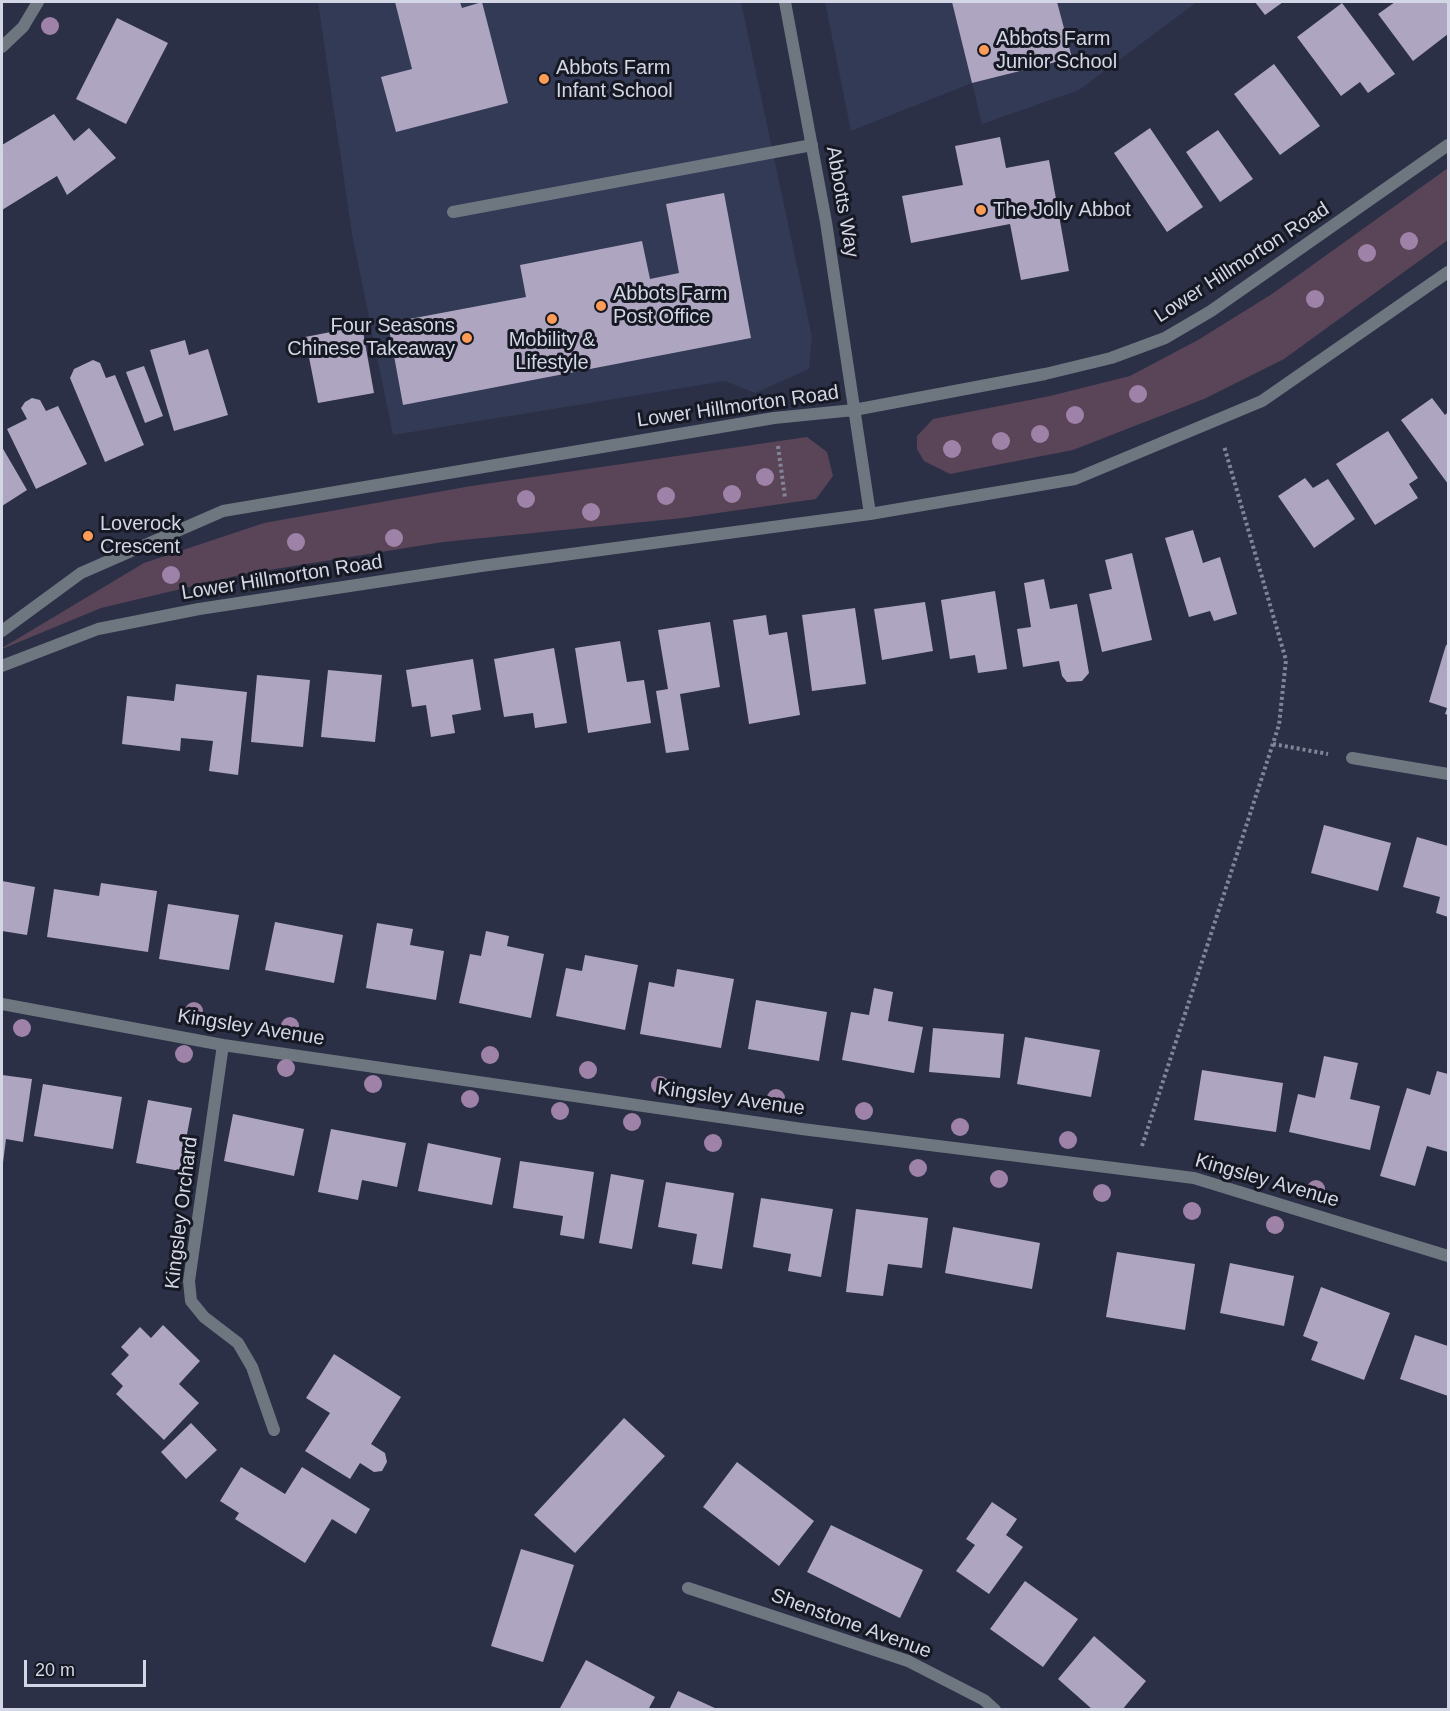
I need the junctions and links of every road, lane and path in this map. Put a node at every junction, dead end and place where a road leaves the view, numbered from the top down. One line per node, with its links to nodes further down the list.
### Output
1 (38, 2): 3 (street)
2 (785, 2): 4 (street, Abbotts Way)
3 (2, 47)
4 (812, 145): 6 (street); 8 (street, Abbotts Way)
5 (1449, 145): 8 (street, Lower Hillmorton Road)
6 (453, 212)
7 (1449, 272): 10 (street, Lower Hillmorton Road)
8 (854, 410): 9 (street, Lower Hillmorton Road); 11 (street, Abbotts Way)
9 (774, 418): 12 (path); 13 (street, Lower Hillmorton Road)
10 (1216, 420): 11 (street, Lower Hillmorton Road); 15 (path)
11 (870, 514): 12 (street, Lower Hillmorton Road)
12 (788, 524): 14 (street, Lower Hillmorton Road)
13 (2, 631)
14 (2, 666)
15 (1273, 744): 16 (path); 20 (path)
16 (1352, 759): 17 (street)
17 (1449, 774)
18 (2, 1005): 19 (street, Kingsley Avenue)
19 (223, 1045): 20 (street, Kingsley Avenue); 22 (street, Kingsley Orchard)
20 (1134, 1171): 21 (street, Kingsley Avenue)
21 (1449, 1256)
22 (274, 1430)
23 (688, 1588): 24 (street, Shenstone Avenue)
24 (995, 1710)

